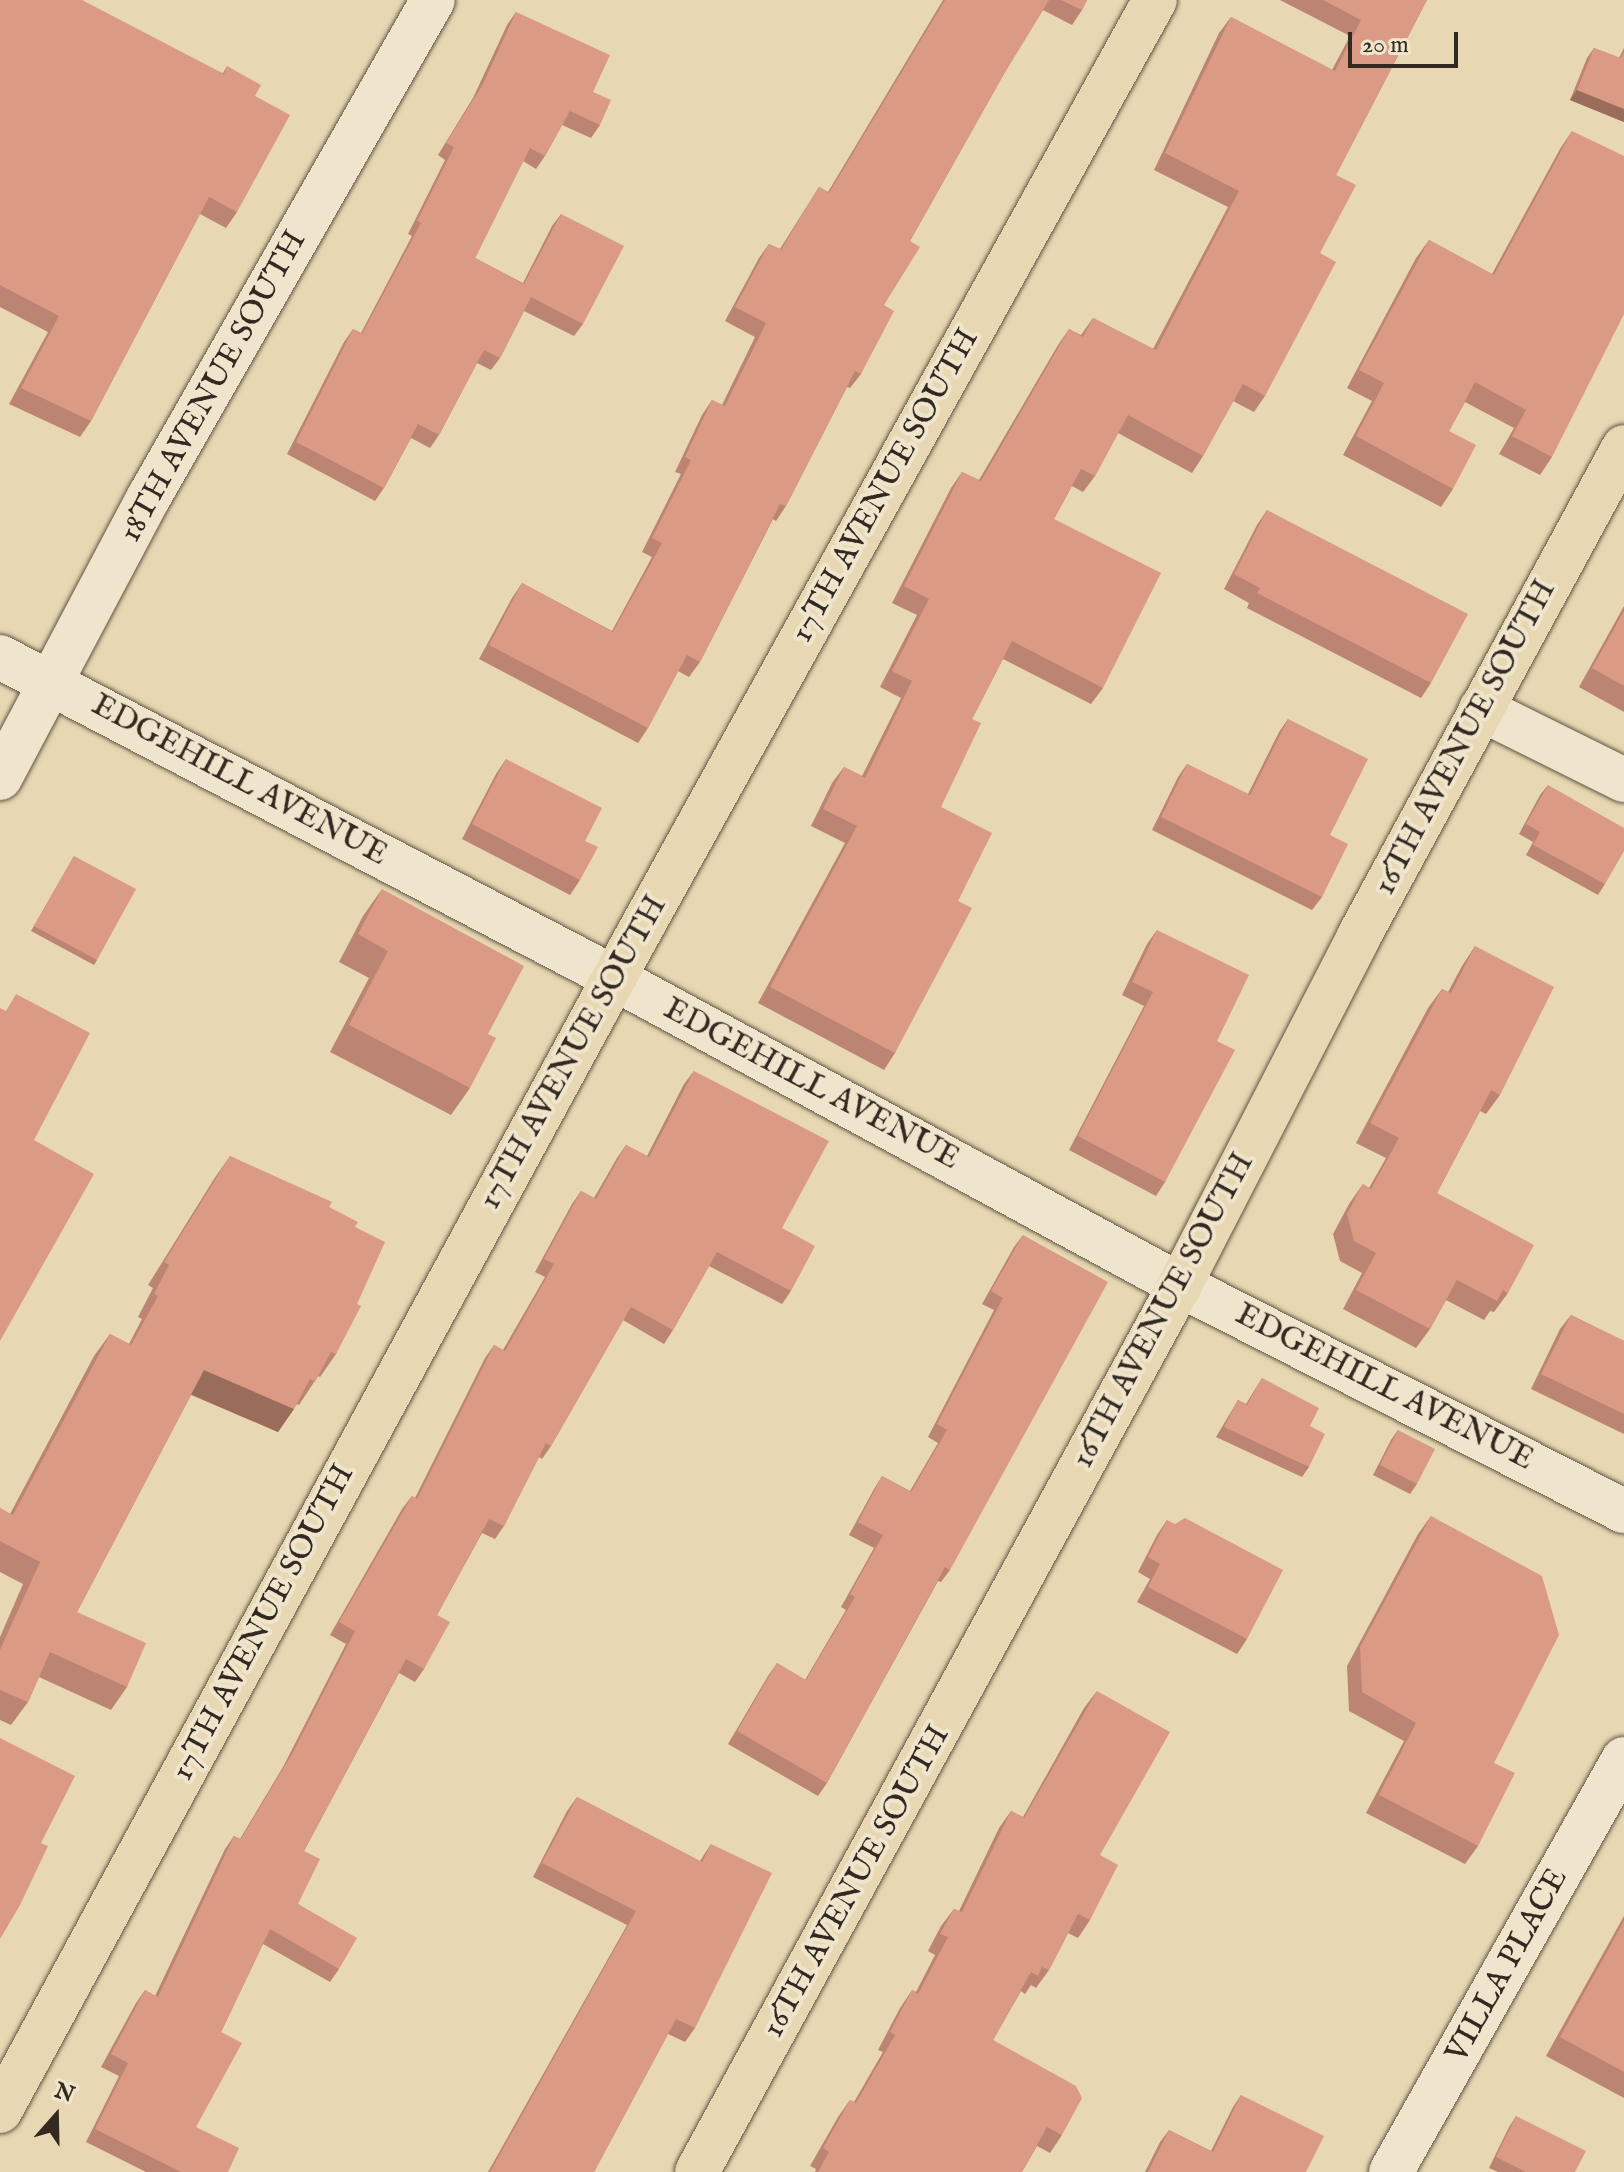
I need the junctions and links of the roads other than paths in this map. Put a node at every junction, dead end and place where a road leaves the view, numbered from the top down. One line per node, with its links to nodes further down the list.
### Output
1 (433, 0): 5 (street, 18TH AVENUE SOUTH)
2 (1155, 0): 9 (main road, 17TH AVENUE SOUTH)
3 (1624, 447): 6 (main road, 16TH AVENUE SOUTH)
4 (0, 657): 5 (street, EDGEHILL AVENUE)
5 (52, 684): 7 (street, 18TH AVENUE SOUTH); 9 (street, EDGEHILL AVENUE)
6 (1481, 709): 8 (street); 10 (main road, 16TH AVENUE SOUTH)
7 (0, 778)
8 (1624, 780)
9 (614, 978): 10 (street, EDGEHILL AVENUE); 13 (main road, 17TH AVENUE SOUTH)
10 (1180, 1285): 11 (street, EDGEHILL AVENUE); 14 (main road, 16TH AVENUE SOUTH)
11 (1624, 1511)
12 (1624, 1759): 15 (street, VILLA PLACE)
13 (0, 2111)
14 (697, 2172)
15 (1391, 2172)

